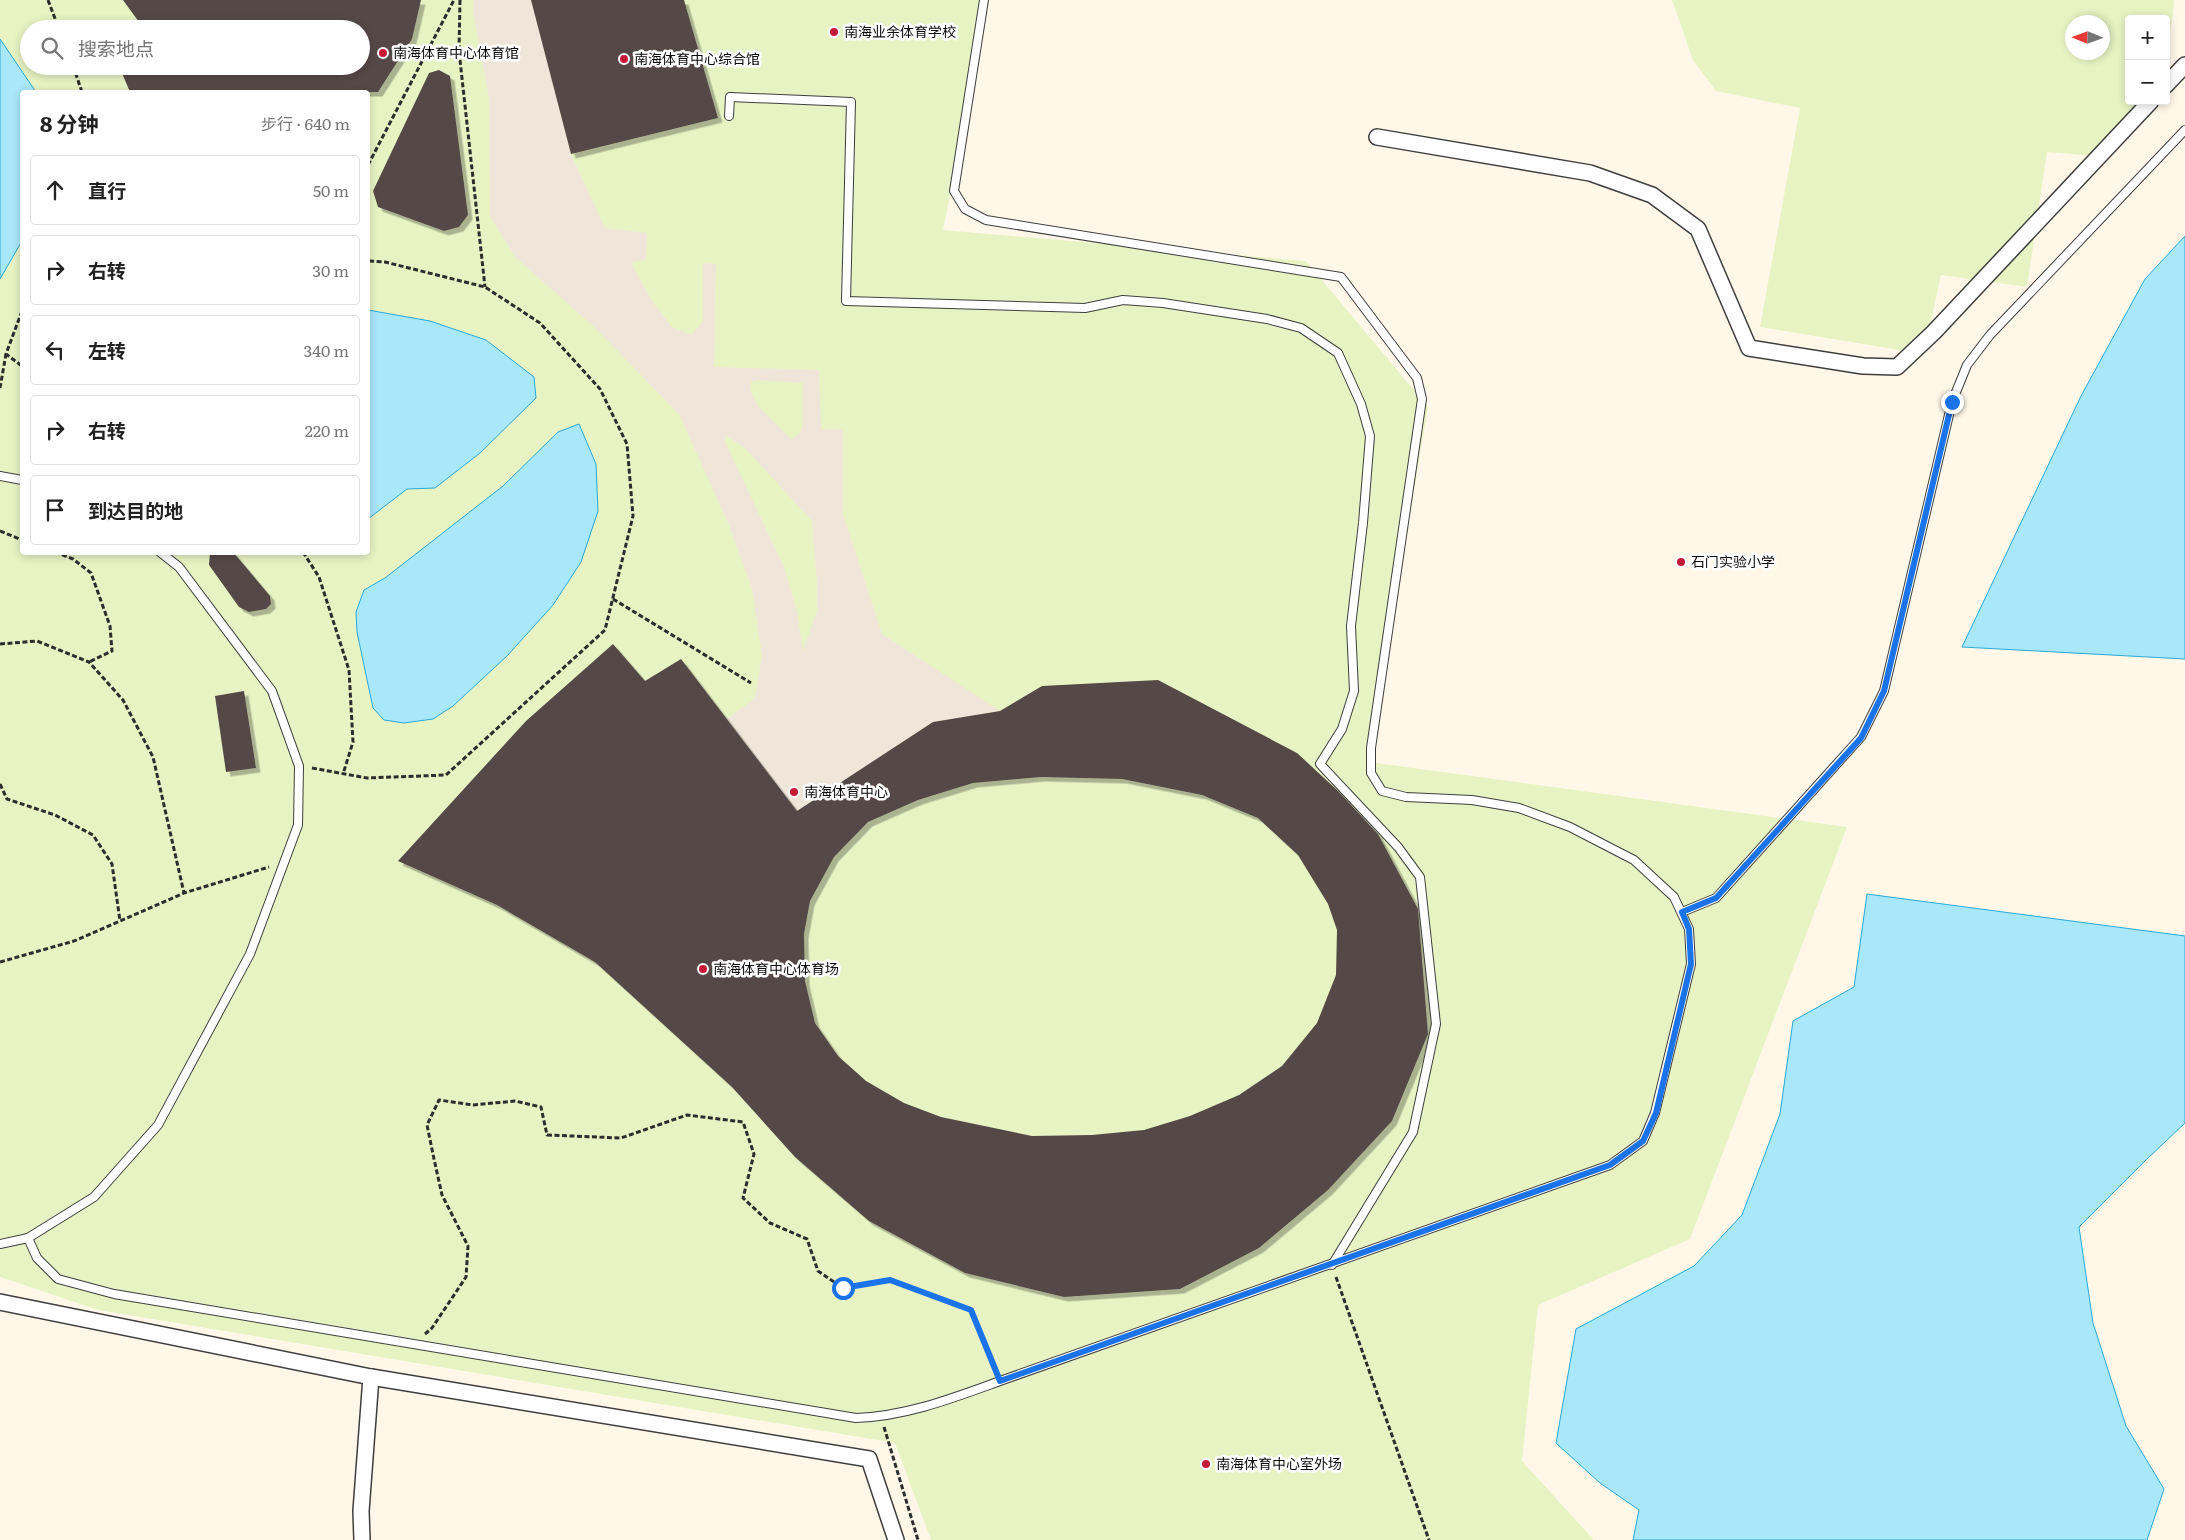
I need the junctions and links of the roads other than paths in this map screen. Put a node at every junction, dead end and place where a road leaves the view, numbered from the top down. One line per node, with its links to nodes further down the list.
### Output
1 (984, 0): 11 (lane)
2 (2185, 65): 3 (street)
3 (2170, 81)
4 (2147, 105): 7 (street)
5 (729, 116): 14 (lane)
6 (2185, 130): 11 (lane)
7 (1377, 137)
8 (0, 476): 9 (lane)
9 (20, 480)
10 (164, 555): 12 (lane)
11 (1682, 912): 14 (lane)
12 (28, 1238): 13 (lane); 14 (lane)
13 (0, 1244)
14 (1332, 1265)
15 (0, 1302): 16 (street)
16 (371, 1377): 17 (street); 18 (street)
17 (362, 1540)
18 (896, 1540)

